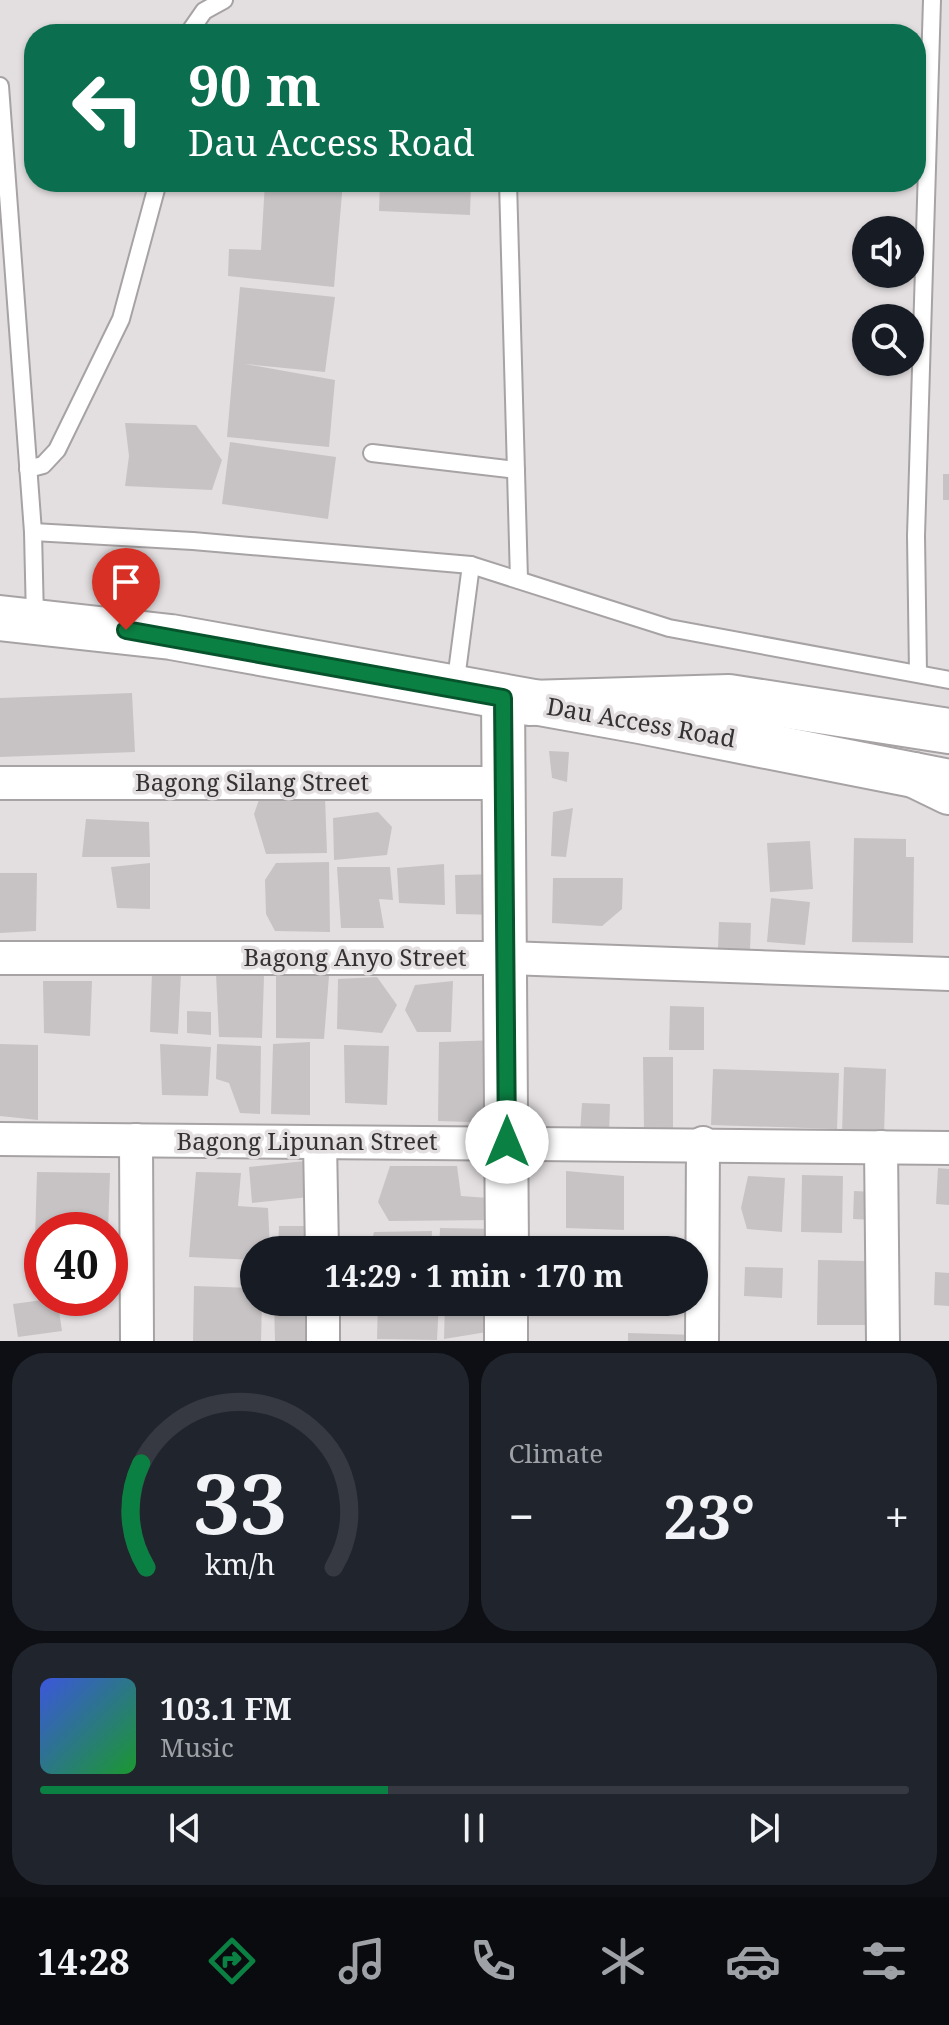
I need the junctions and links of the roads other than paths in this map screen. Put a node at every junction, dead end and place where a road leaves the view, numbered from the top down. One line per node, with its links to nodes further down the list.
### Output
1 (224, 0): 3 (lane)
2 (932, 0): 14 (lane)
3 (195, 24)
4 (0, 86): 8 (lane)
5 (155, 192): 8 (lane)
6 (508, 192): 9 (lane)
7 (372, 453): 9 (lane)
8 (28, 469): 10 (lane)
9 (516, 470): 12 (lane)
10 (33, 532): 11 (lane); 13 (lane)
11 (471, 565): 12 (lane); 16 (lane)
12 (519, 580): 14 (lane)
13 (17, 619): 16 (main road, Dau Access Road)
14 (918, 673): 15 (lane)
15 (949, 680)
16 (454, 689): 17 (main road, Dau Access Road)
17 (516, 700): 18 (main road); 20 (street); 21 (main road, Dau Access Road)
18 (949, 731)
19 (0, 783): 20 (street, Bagong Silang Street)
20 (504, 783): 23 (street)
21 (937, 783)
22 (0, 958): 23 (street, Bagong Anyo Street)
23 (506, 958): 24 (street, Bagong Anyo Street); 27 (street)
24 (949, 974)
25 (0, 1139): 26 (street, Bagong Lipunan Street)
26 (136, 1140): 28 (street, Bagong Lipunan Street); 36 (street)
27 (507, 1142): 28 (street, Bagong Lipunan Street); 29 (street, Bagong Lipunan Street); 33 (street)
28 (320, 1143): 32 (street)
29 (703, 1143): 30 (street, Bagong Lipunan Street); 39 (street)
30 (881, 1147): 31 (street, Bagong Lipunan Street); 40 (street)
31 (949, 1148)
32 (322, 1236)
33 (507, 1236)
34 (323, 1316): 37 (street)
35 (506, 1316): 38 (street)
36 (137, 1341)
37 (323, 1341)
38 (506, 1341)
39 (702, 1341)
40 (883, 1341)

